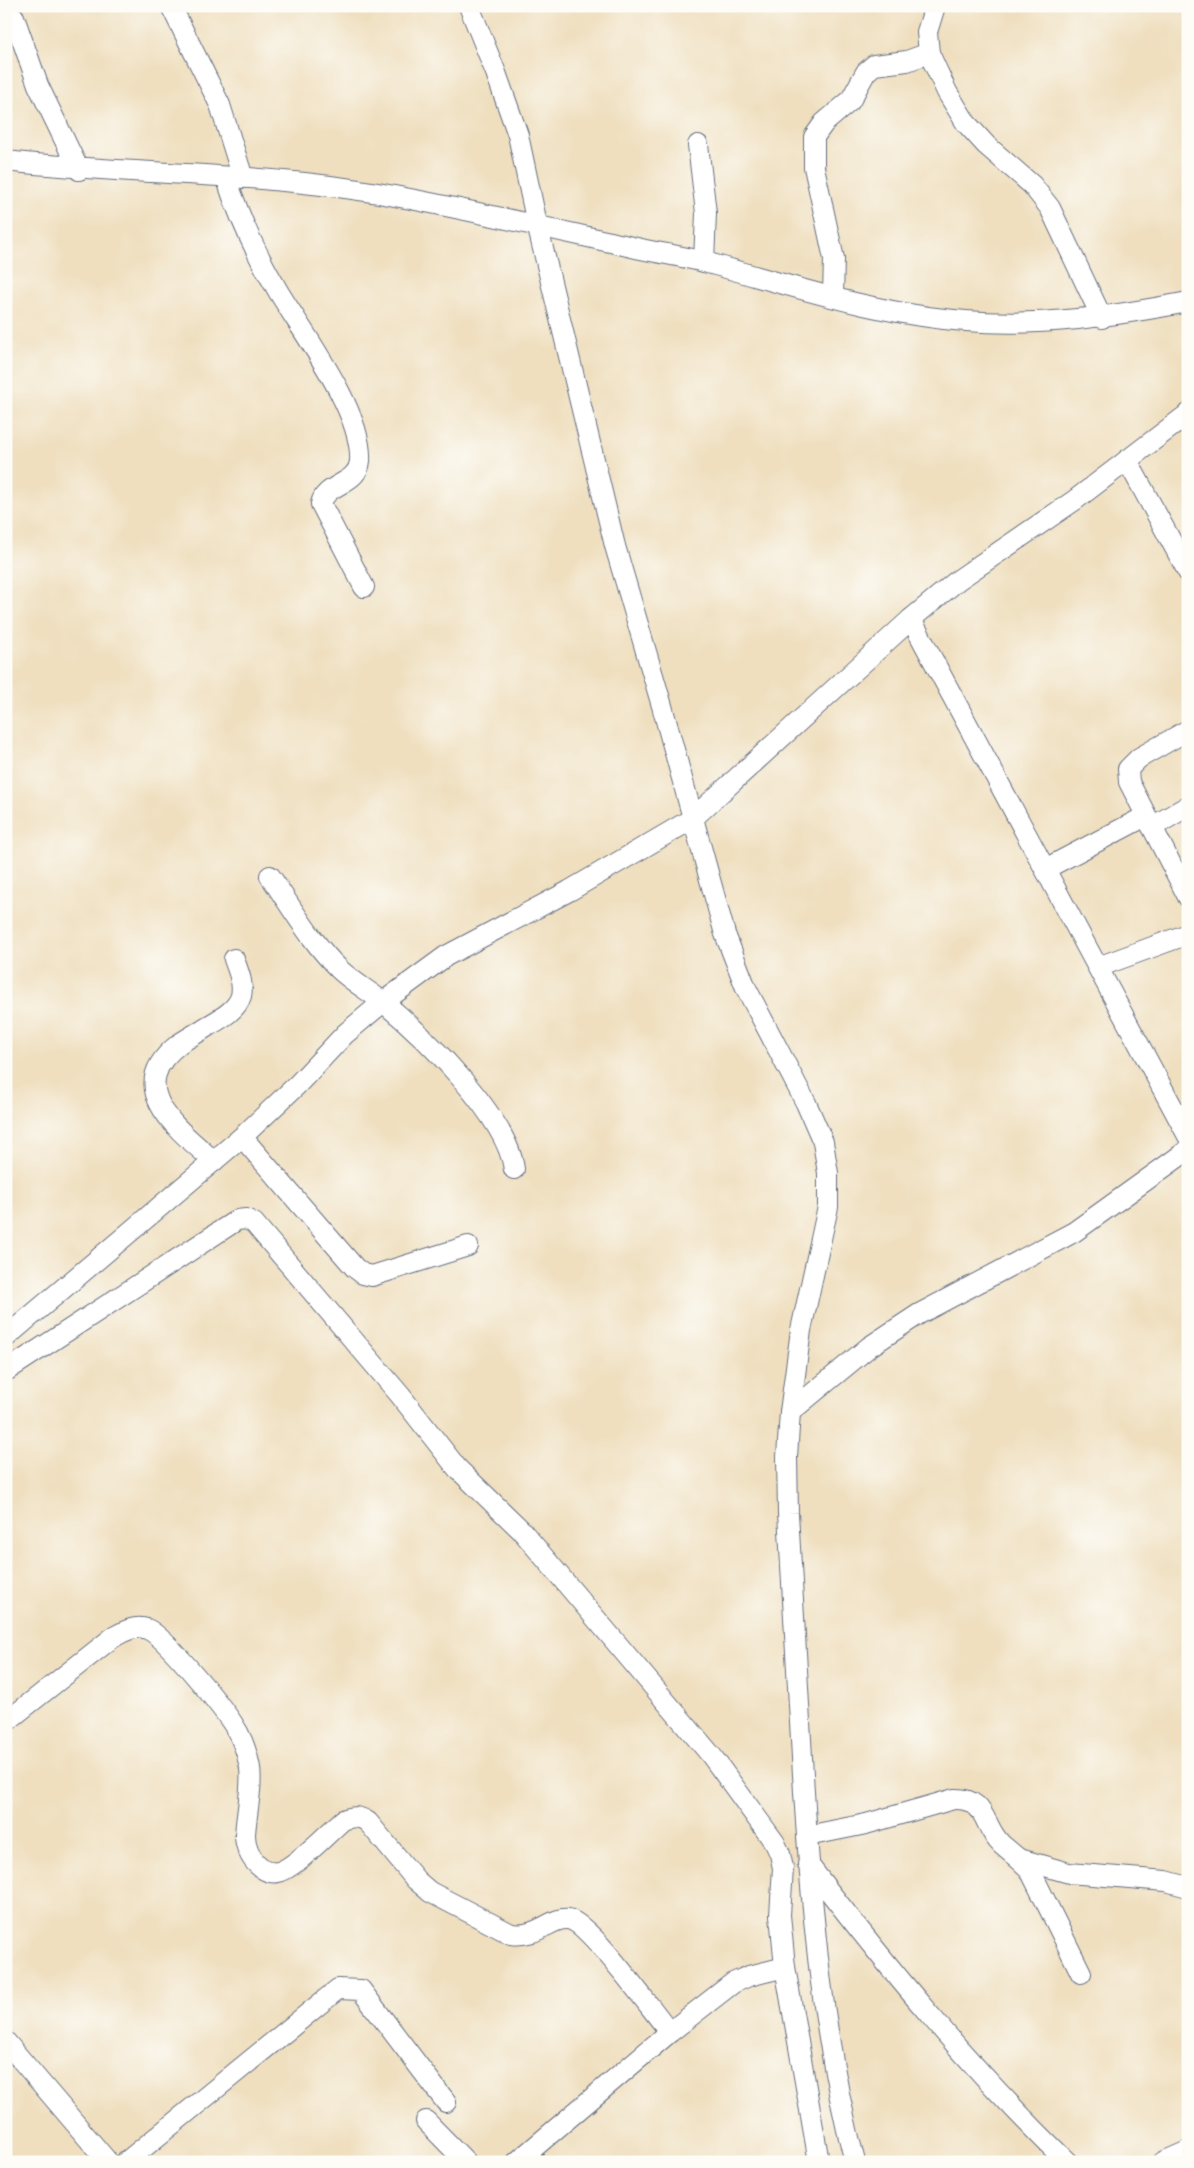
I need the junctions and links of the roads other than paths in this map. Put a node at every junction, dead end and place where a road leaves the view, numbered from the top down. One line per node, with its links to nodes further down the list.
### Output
1 (171, 6): 9 (street)
2 (469, 6): 10 (street)
3 (935, 6): 5 (street)
4 (14, 17): 8 (street)
5 (929, 53): 12 (street); 14 (street)
6 (698, 146): 11 (street)
7 (6, 162): 8 (street)
8 (79, 170): 9 (street)
9 (234, 178): 10 (street); 18 (street)
10 (537, 224): 11 (street); 22 (street)
11 (704, 262): 12 (street)
12 (833, 296): 14 (street)
13 (1188, 302): 14 (street)
14 (1102, 318)
15 (1188, 414): 16 (street)
16 (1126, 460): 17 (street); 19 (street)
17 (1188, 572)
18 (364, 587)
19 (910, 619): 22 (street); 24 (street)
20 (1188, 730): 23 (street)
21 (1188, 806): 23 (street)
22 (692, 819): 30 (street); 39 (street)
23 (1149, 821): 24 (street); 26 (street)
24 (1045, 869): 29 (street)
25 (270, 876): 30 (street)
26 (1188, 897)
27 (1188, 934): 29 (street)
28 (234, 959): 34 (street)
29 (1098, 967): 31 (street)
30 (383, 1002): 32 (street); 35 (street)
31 (1188, 1136)
32 (242, 1137): 34 (street); 36 (street)
33 (1188, 1150): 39 (street)
34 (214, 1161): 37 (street)
35 (514, 1169)
36 (468, 1246)
37 (6, 1337)
38 (6, 1371): 45 (street)
39 (790, 1412): 41 (street)
40 (6, 1722): 47 (street)
41 (807, 1836): 42 (street); 43 (street)
42 (1020, 1859): 44 (street); 46 (street)
43 (808, 1864): 57 (street); 58 (street)
44 (1188, 1887)
45 (785, 1967): 47 (street); 56 (street)
46 (1081, 1973)
47 (670, 2032): 55 (street)
48 (6, 2042): 52 (street)
49 (446, 2102): 53 (street)
50 (426, 2121): 54 (street)
51 (1188, 2151): 59 (street)
52 (108, 2162)
53 (126, 2162)
54 (466, 2162)
55 (516, 2162)
56 (819, 2162)
57 (855, 2162)
58 (1067, 2162)
59 (1163, 2162)

